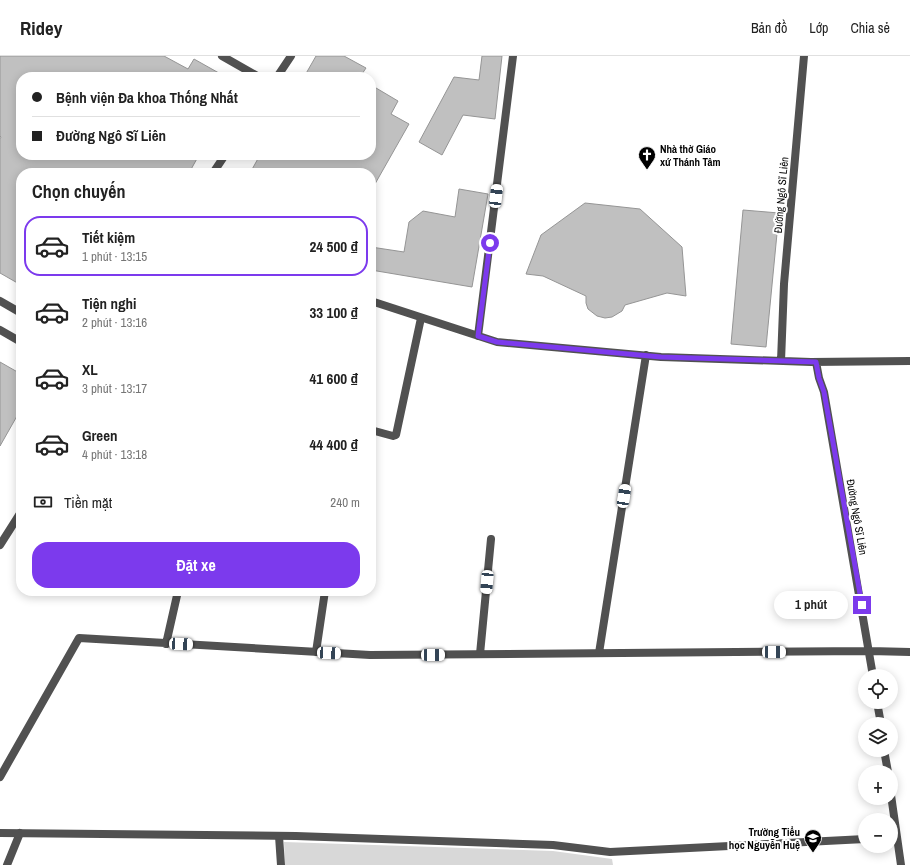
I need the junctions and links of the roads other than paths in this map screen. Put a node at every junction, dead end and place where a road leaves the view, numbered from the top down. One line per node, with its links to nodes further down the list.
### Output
1 (222, 56): 5 (street)
2 (291, 56): 6 (street)
3 (513, 56): 12 (street)
4 (804, 56): 15 (street, Đường Ngô Sĩ Liên)
5 (250, 72)
6 (280, 72)
7 (0, 301): 9 (street)
8 (376, 303): 10 (street)
9 (16, 310)
10 (421, 318): 12 (street); 18 (street)
11 (0, 330): 13 (street)
12 (478, 336): 14 (street)
13 (16, 339)
14 (646, 355): 15 (street); 28 (street)
15 (781, 361): 17 (street)
16 (910, 361): 17 (street)
17 (816, 362): 25 (street, Đường Ngô Sĩ Liên)
18 (376, 431)
19 (16, 520): 21 (street)
20 (491, 539): 29 (street)
21 (0, 545)
22 (177, 596): 24 (street)
23 (324, 596): 26 (street)
24 (166, 644): 26 (street); 31 (street)
25 (870, 650): 27 (street); 28 (street); 30 (street, Đường Ngô Sĩ Liên)
26 (316, 652): 29 (street)
27 (910, 652)
28 (599, 653): 29 (street)
29 (480, 654)
30 (872, 669)
31 (0, 777)
32 (0, 833): 33 (street)
33 (20, 834): 34 (street); 37 (street)
34 (279, 836): 35 (street); 38 (street)
35 (858, 839)
36 (898, 853): 39 (street)
37 (7, 865)
38 (280, 865)
39 (901, 865)

